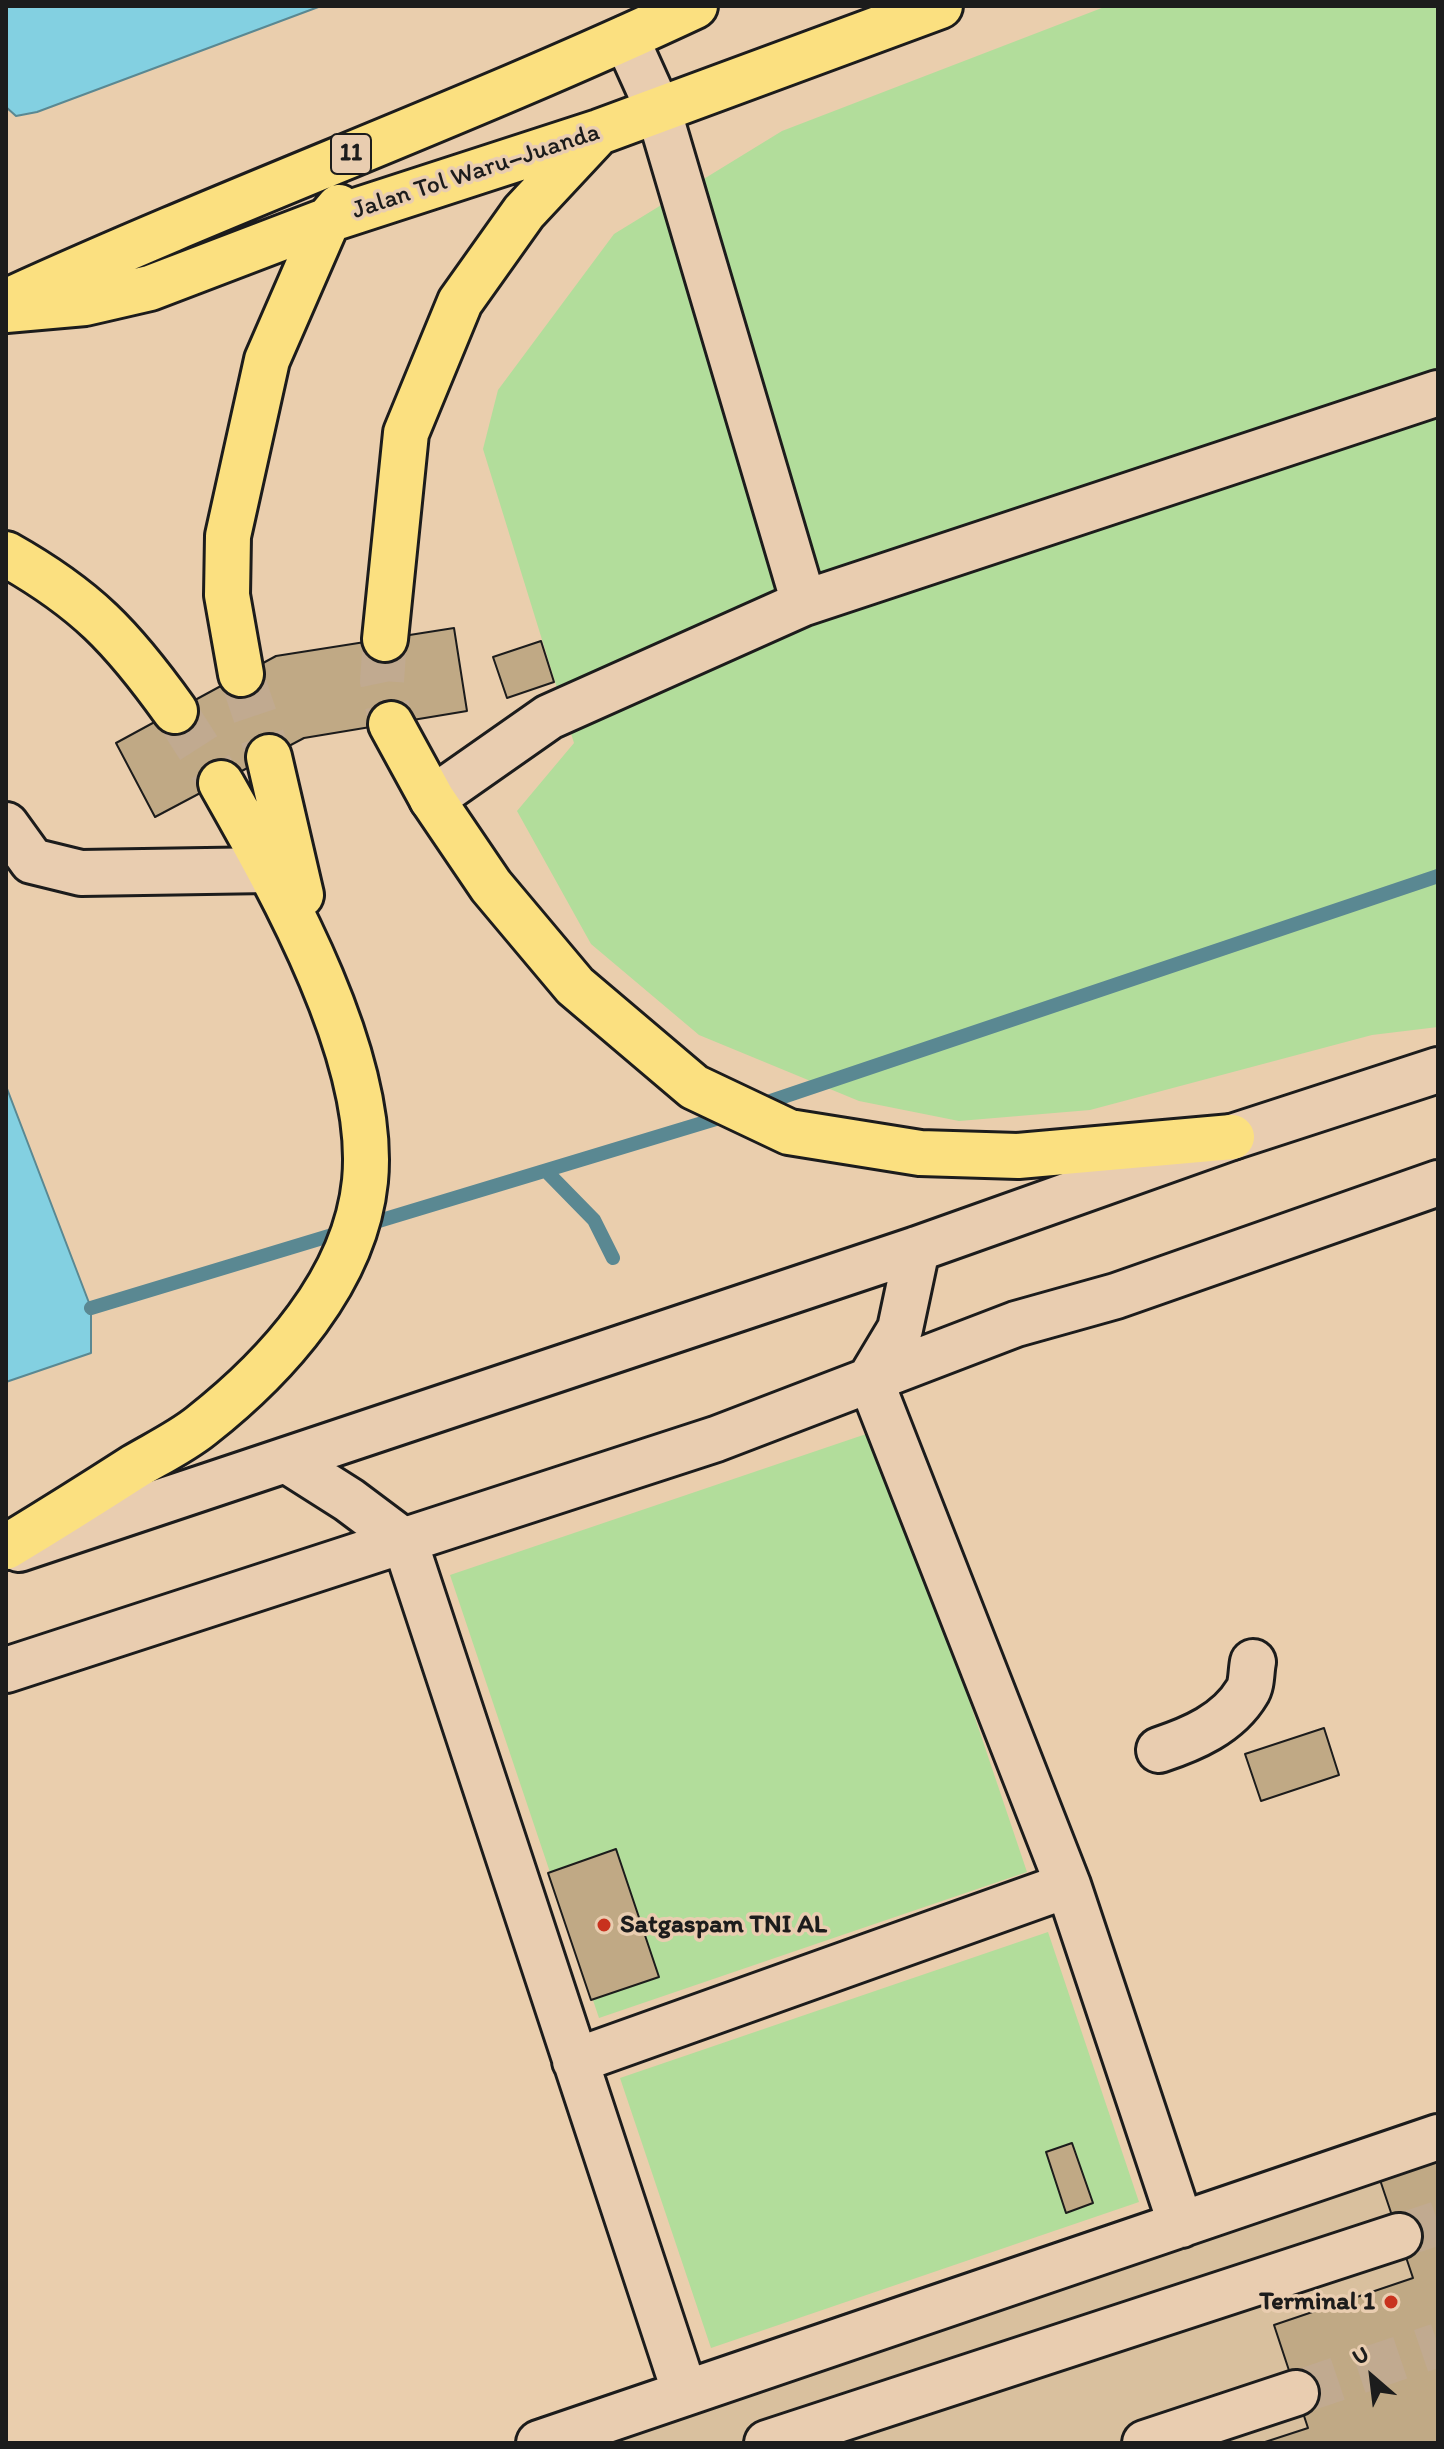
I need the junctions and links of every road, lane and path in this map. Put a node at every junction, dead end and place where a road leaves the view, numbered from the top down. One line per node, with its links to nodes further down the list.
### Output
1 (695, 6): 3 (highway, 11)
2 (940, 6): 4 (highway, Jalan Tol Waru–Juanda / 11)
3 (626, 38): 4 (street); 6 (highway, 11)
4 (658, 109): 5 (highway, Jalan Tol Waru–Juanda / 11); 12 (street)
5 (599, 132): 7 (highway, Jalan Tol Waru–Juanda / 11); 13 (highway)
6 (395, 136): 7 (highway); 8 (highway, 11)
7 (328, 220): 9 (highway, Jalan Tol Waru–Juanda / 11); 14 (highway)
8 (6, 301)
9 (6, 310)
10 (1438, 393): 12 (street)
11 (6, 554): 15 (highway)
12 (804, 603): 19 (street)
13 (385, 639)
14 (241, 674)
15 (175, 711)
16 (391, 724): 19 (highway)
17 (269, 757): 22 (highway)
18 (221, 783): 21 (highway)
19 (432, 799): 24 (highway)
20 (6, 825): 21 (street)
21 (269, 870): 22 (highway)
22 (320, 979): 30 (highway)
23 (1438, 1070): 24 (street)
24 (1232, 1137): 26 (street)
25 (1438, 1183): 27 (street)
26 (917, 1249): 27 (street); 28 (street)
27 (870, 1379): 29 (street); 35 (street)
28 (286, 1460): 29 (street); 31 (street)
29 (405, 1542): 33 (street); 36 (street)
30 (6, 1547)
31 (6, 1553)
32 (1253, 1662): 34 (street)
33 (6, 1670)
34 (1159, 1750)
35 (1068, 1885): 36 (street); 38 (street)
36 (575, 2061): 40 (street)
37 (1438, 2137): 38 (street)
38 (1181, 2225): 40 (street)
39 (1399, 2236): 43 (street)
40 (685, 2393): 42 (street)
41 (1296, 2393): 44 (street)
42 (539, 2443)
43 (767, 2443)
44 (1145, 2443)

